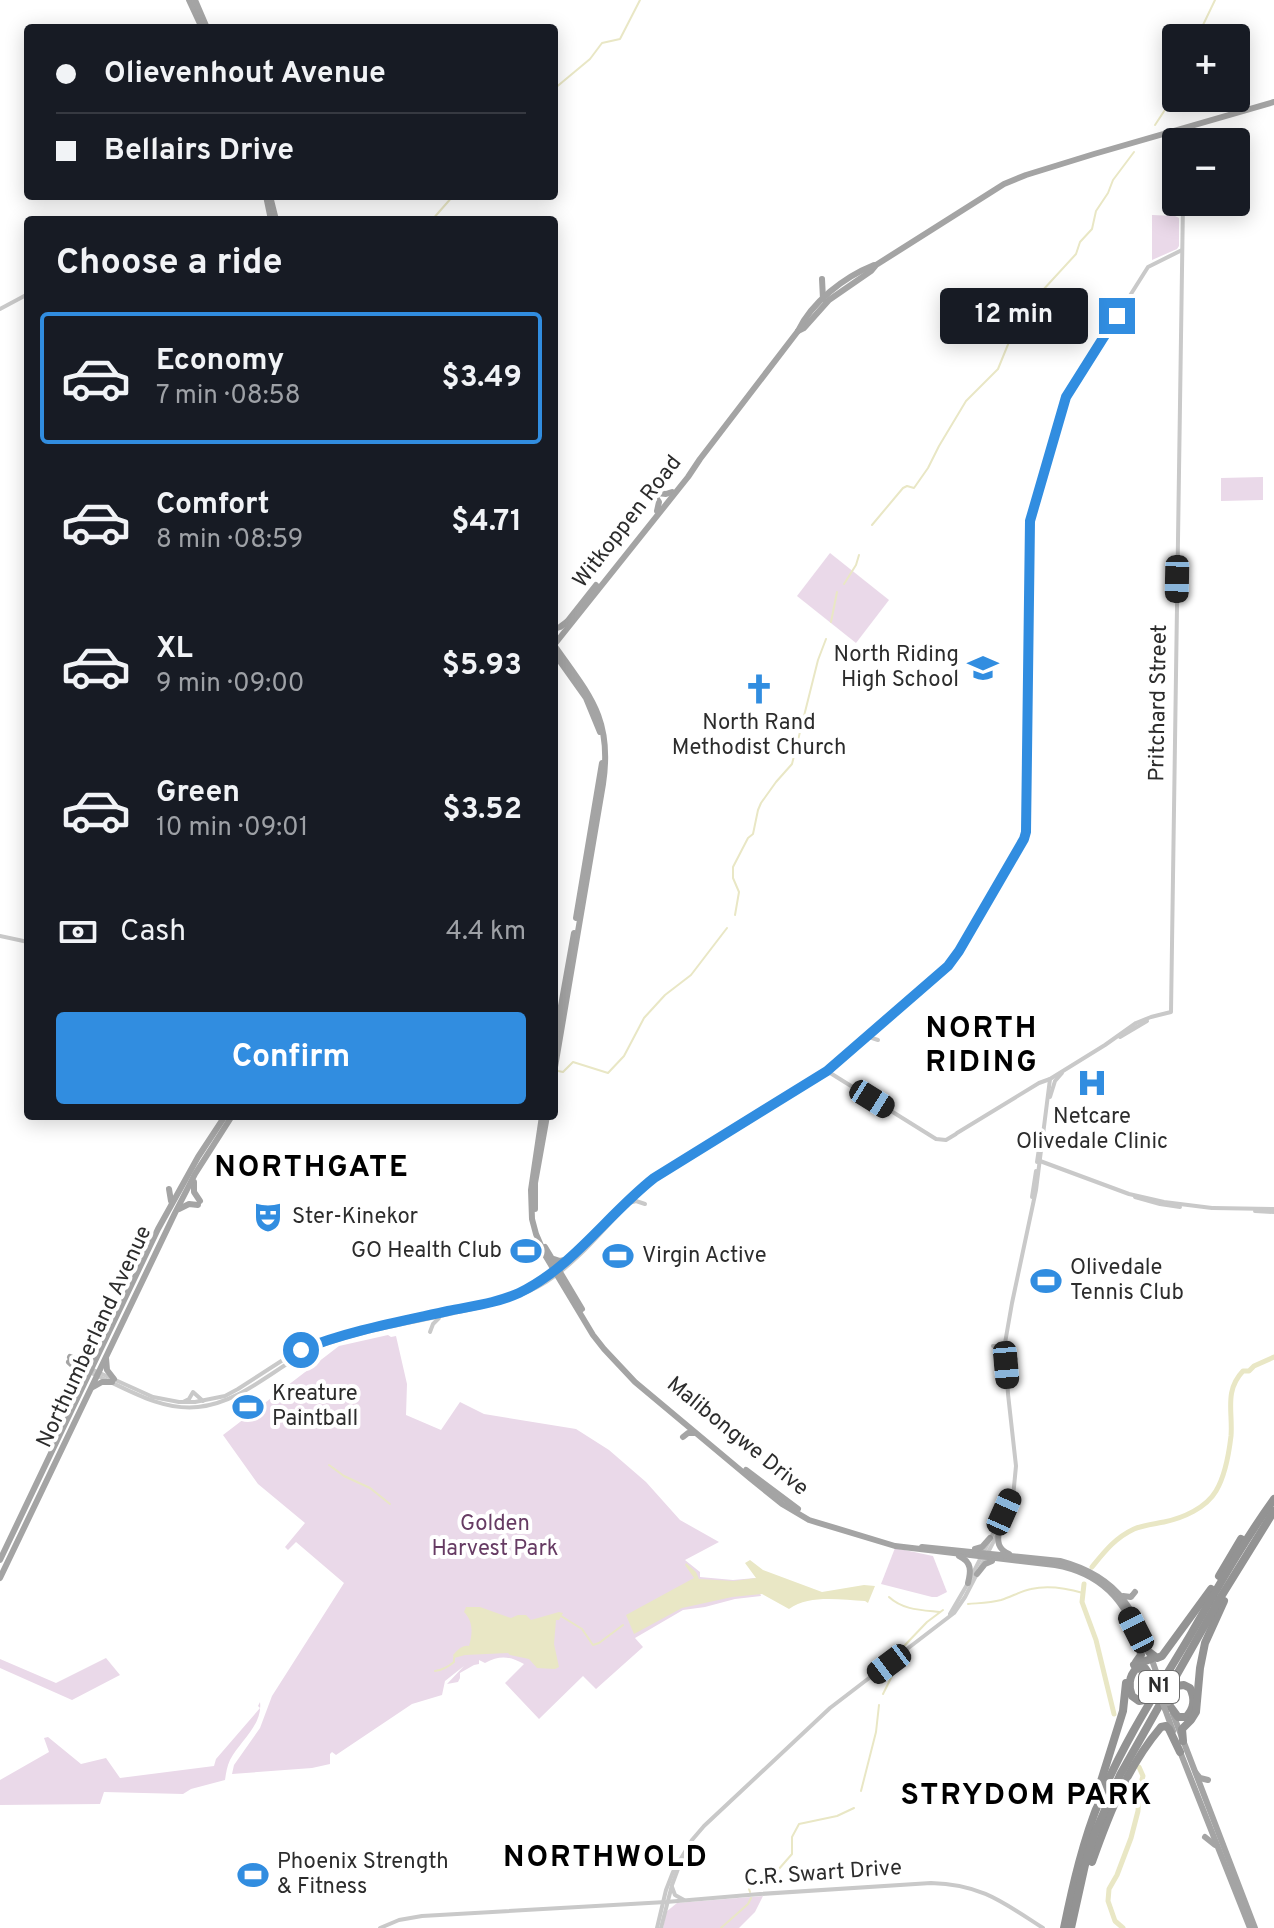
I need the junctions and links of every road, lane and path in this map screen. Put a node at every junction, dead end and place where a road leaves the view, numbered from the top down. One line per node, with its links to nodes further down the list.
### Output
1 (189, 0): 3 (main road)
2 (195, 0): 4 (main road)
3 (202, 24)
4 (203, 24)
5 (1274, 102): 6 (main road, Witkoppen Road)
6 (1252, 108): 7 (main road); 8 (main road, Witkoppen Road)
7 (1262, 114)
8 (1184, 128)
9 (1162, 135): 12 (main road, Witkoppen Road)
10 (1183, 216): 11 (street, Pritchard Street)
11 (1182, 250): 32 (street); 42 (street, Pritchard Street)
12 (876, 265): 13 (main road, Witkoppen Road); 17 (main road, Witkoppen Road)
13 (835, 289): 15 (main road, Witkoppen Road); 15 (main road)
14 (24, 296): 16 (street)
15 (823, 299): 17 (main road, Witkoppen Road)
16 (0, 309)
17 (798, 331): 18 (main road, Witkoppen Road)
18 (700, 459): 19 (main road, Witkoppen Road); 21 (main road, Witkoppen Road)
19 (672, 492): 20 (main road, Witkoppen Road); 20 (main road)
20 (657, 511): 21 (main road, Witkoppen Road)
21 (604, 579): 22 (main road, Witkoppen Road); 24 (main road, Witkoppen Road)
22 (569, 619): 23 (main road); 25 (main road, Witkoppen Road)
23 (558, 628)
24 (567, 628): 26 (main road, Witkoppen Road); 29 (main road)
25 (558, 637)
26 (558, 639)
27 (558, 650): 29 (main road)
28 (558, 658): 31 (main road)
29 (566, 661): 40 (main road)
30 (558, 665): 31 (main road)
31 (571, 676): 36 (main road)
32 (1027, 719): 33 (street); 37 (street)
33 (1021, 726)
34 (0, 936): 35 (street)
35 (24, 941)
36 (558, 1022)
37 (882, 1024): 38 (street); 41 (street)
38 (869, 1037): 39 (street); 41 (street)
39 (878, 1040)
40 (558, 1050)
41 (842, 1059): 43 (street); 44 (street)
42 (1066, 1069): 45 (street); 48 (street)
43 (827, 1071): 44 (street); 57 (street)
44 (838, 1078): 46 (street)
45 (1050, 1079): 46 (street); 47 (street)
46 (1042, 1082): 47 (street)
47 (1049, 1093): 48 (street)
48 (1047, 1103): 53 (street)
49 (222, 1120): 60 (main road, Northumberland Avenue)
50 (229, 1120): 58 (main road, Northumberland Avenue)
51 (543, 1120): 73 (main road, Malibongwe Drive)
52 (544, 1120): 71 (main road, Malibongwe Drive)
53 (1045, 1122): 54 (street); 55 (street)
54 (1042, 1146): 55 (street); 56 (street)
55 (1039, 1161): 56 (street); 59 (street); 67 (street)
56 (1051, 1165): 59 (street); 61 (street)
57 (663, 1173): 62 (street); 74 (street)
58 (195, 1174): 70 (main road, Northumberland Avenue); 70 (main road)
59 (1039, 1174): 67 (street)
60 (183, 1182): 64 (main road, Northumberland Avenue); 64 (main road)
61 (1129, 1194): 65 (street); 68 (street)
62 (628, 1204): 63 (street); 75 (street)
63 (645, 1204)
64 (171, 1205): 84 (main road, Northumberland Avenue)
65 (1164, 1205): 66 (street); 66 (street)
66 (1179, 1207): 68 (street)
67 (1032, 1208): 72 (street)
68 (1212, 1208): 69 (street)
69 (1274, 1211)
70 (175, 1213): 85 (main road, Northumberland Avenue)
71 (545, 1246): 74 (main road); 75 (main road, Malibongwe Drive)
72 (1024, 1247): 81 (street); 81 (street)
73 (545, 1255): 75 (main road, Malibongwe Drive); 76 (main road)
74 (569, 1259): 75 (street)
75 (560, 1274): 76 (street); 76 (main road); 93 (main road, Malibongwe Drive); 101 (main road, Malibongwe Drive)
76 (548, 1278): 77 (street); 78 (street)
77 (441, 1316): 79 (street); 88 (street)
78 (353, 1332): 80 (street); 80 (street)
79 (430, 1332)
80 (338, 1336): 91 (street)
81 (1005, 1343): 82 (street); 86 (street); 86 (street)
82 (993, 1346)
83 (998, 1351): 86 (street)
84 (99, 1352): 87 (main road, Northumberland Avenue); 89 (main road)
85 (107, 1354): 87 (main road, Northumberland Avenue); 88 (main road)
86 (1005, 1365): 95 (street)
87 (94, 1372): 88 (street); 89 (main road, Northumberland Avenue); 90 (main road, Northumberland Avenue)
88 (113, 1380): 90 (main road); 92 (street)
89 (82, 1387): 104 (main road, Northumberland Avenue)
90 (89, 1393): 108 (main road, Northumberland Avenue)
91 (205, 1401): 92 (street); 92 (street)
92 (182, 1402)
93 (684, 1423): 94 (main road, Malibongwe Drive); 94 (main road)
94 (697, 1434): 101 (main road, Malibongwe Drive)
95 (1014, 1490): 99 (street); 100 (street)
96 (1274, 1492): 110 (highway)
97 (1274, 1499): 132 (highway, N1)
98 (1274, 1511): 106 (highway, N1)
99 (999, 1531): 102 (main road); 103 (street)
100 (990, 1538): 101 (main road); 103 (street)
101 (958, 1552): 103 (main road, Malibongwe Drive); 109 (main road)
102 (1011, 1555): 103 (main road, Malibongwe Drive); 111 (main road, Malibongwe Drive)
103 (984, 1556): 105 (main road, Malibongwe Drive); 107 (street); 109 (street)
104 (0, 1560)
105 (1027, 1562): 107 (main road); 115 (main road, Malibongwe Drive)
106 (1239, 1568): 120 (highway); 141 (highway, N1)
107 (977, 1574): 114 (street)
108 (0, 1578)
109 (967, 1586): 113 (street); 113 (street)
110 (1213, 1587): 116 (highway); 118 (highway)
111 (1117, 1591): 112 (main road); 116 (main road, Malibongwe Drive)
112 (1135, 1592)
113 (957, 1605): 114 (street)
114 (941, 1624): 129 (street)
115 (1139, 1640): 116 (main road, Malibongwe Drive); 117 (highway)
116 (1149, 1657): 117 (highway); 118 (main road, Malibongwe Drive)
117 (1132, 1665): 132 (highway)
118 (1156, 1681): 119 (main road, Malibongwe Drive, bridge)
119 (1168, 1706): 121 (main road, Malibongwe Drive); 126 (highway)
120 (1193, 1717): 121 (highway); 122 (highway)
121 (1174, 1724): 122 (main road, Malibongwe Drive); 123 (main road, Malibongwe Drive)
122 (1183, 1741): 124 (main road, Malibongwe Drive)
123 (1180, 1752): 126 (highway); 127 (main road, Malibongwe Drive)
124 (1194, 1770): 125 (main road); 148 (main road, Malibongwe Drive)
125 (1208, 1780)
126 (1114, 1800): 141 (highway)
127 (1209, 1825): 128 (main road, Malibongwe Drive); 128 (main road)
128 (1218, 1847): 148 (main road, Malibongwe Drive)
129 (683, 1856): 130 (street); 133 (street)
130 (672, 1885): 137 (street); 139 (street)
131 (810, 1886): 134 (street)
132 (1072, 1887): 146 (highway, N1)
133 (666, 1890): 138 (street); 139 (street)
134 (803, 1891): 135 (street); 137 (street, C.R. Swart Drive); 145 (street, C.R. Swart Drive)
135 (810, 1896)
136 (678, 1901): 137 (street, C.R. Swart Drive); 139 (street, C.R. Swart Drive); 142 (street)
137 (686, 1901)
138 (652, 1902): 139 (street, C.R. Swart Drive); 140 (street, C.R. Swart Drive)
139 (664, 1902): 142 (street)
140 (638, 1903): 142 (street); 143 (street, C.R. Swart Drive)
141 (1076, 1907): 147 (highway, N1)
142 (661, 1917): 144 (street)
143 (380, 1928)
144 (659, 1928)
145 (1043, 1928)
146 (1064, 1928)
147 (1071, 1928)
148 (1252, 1928)

